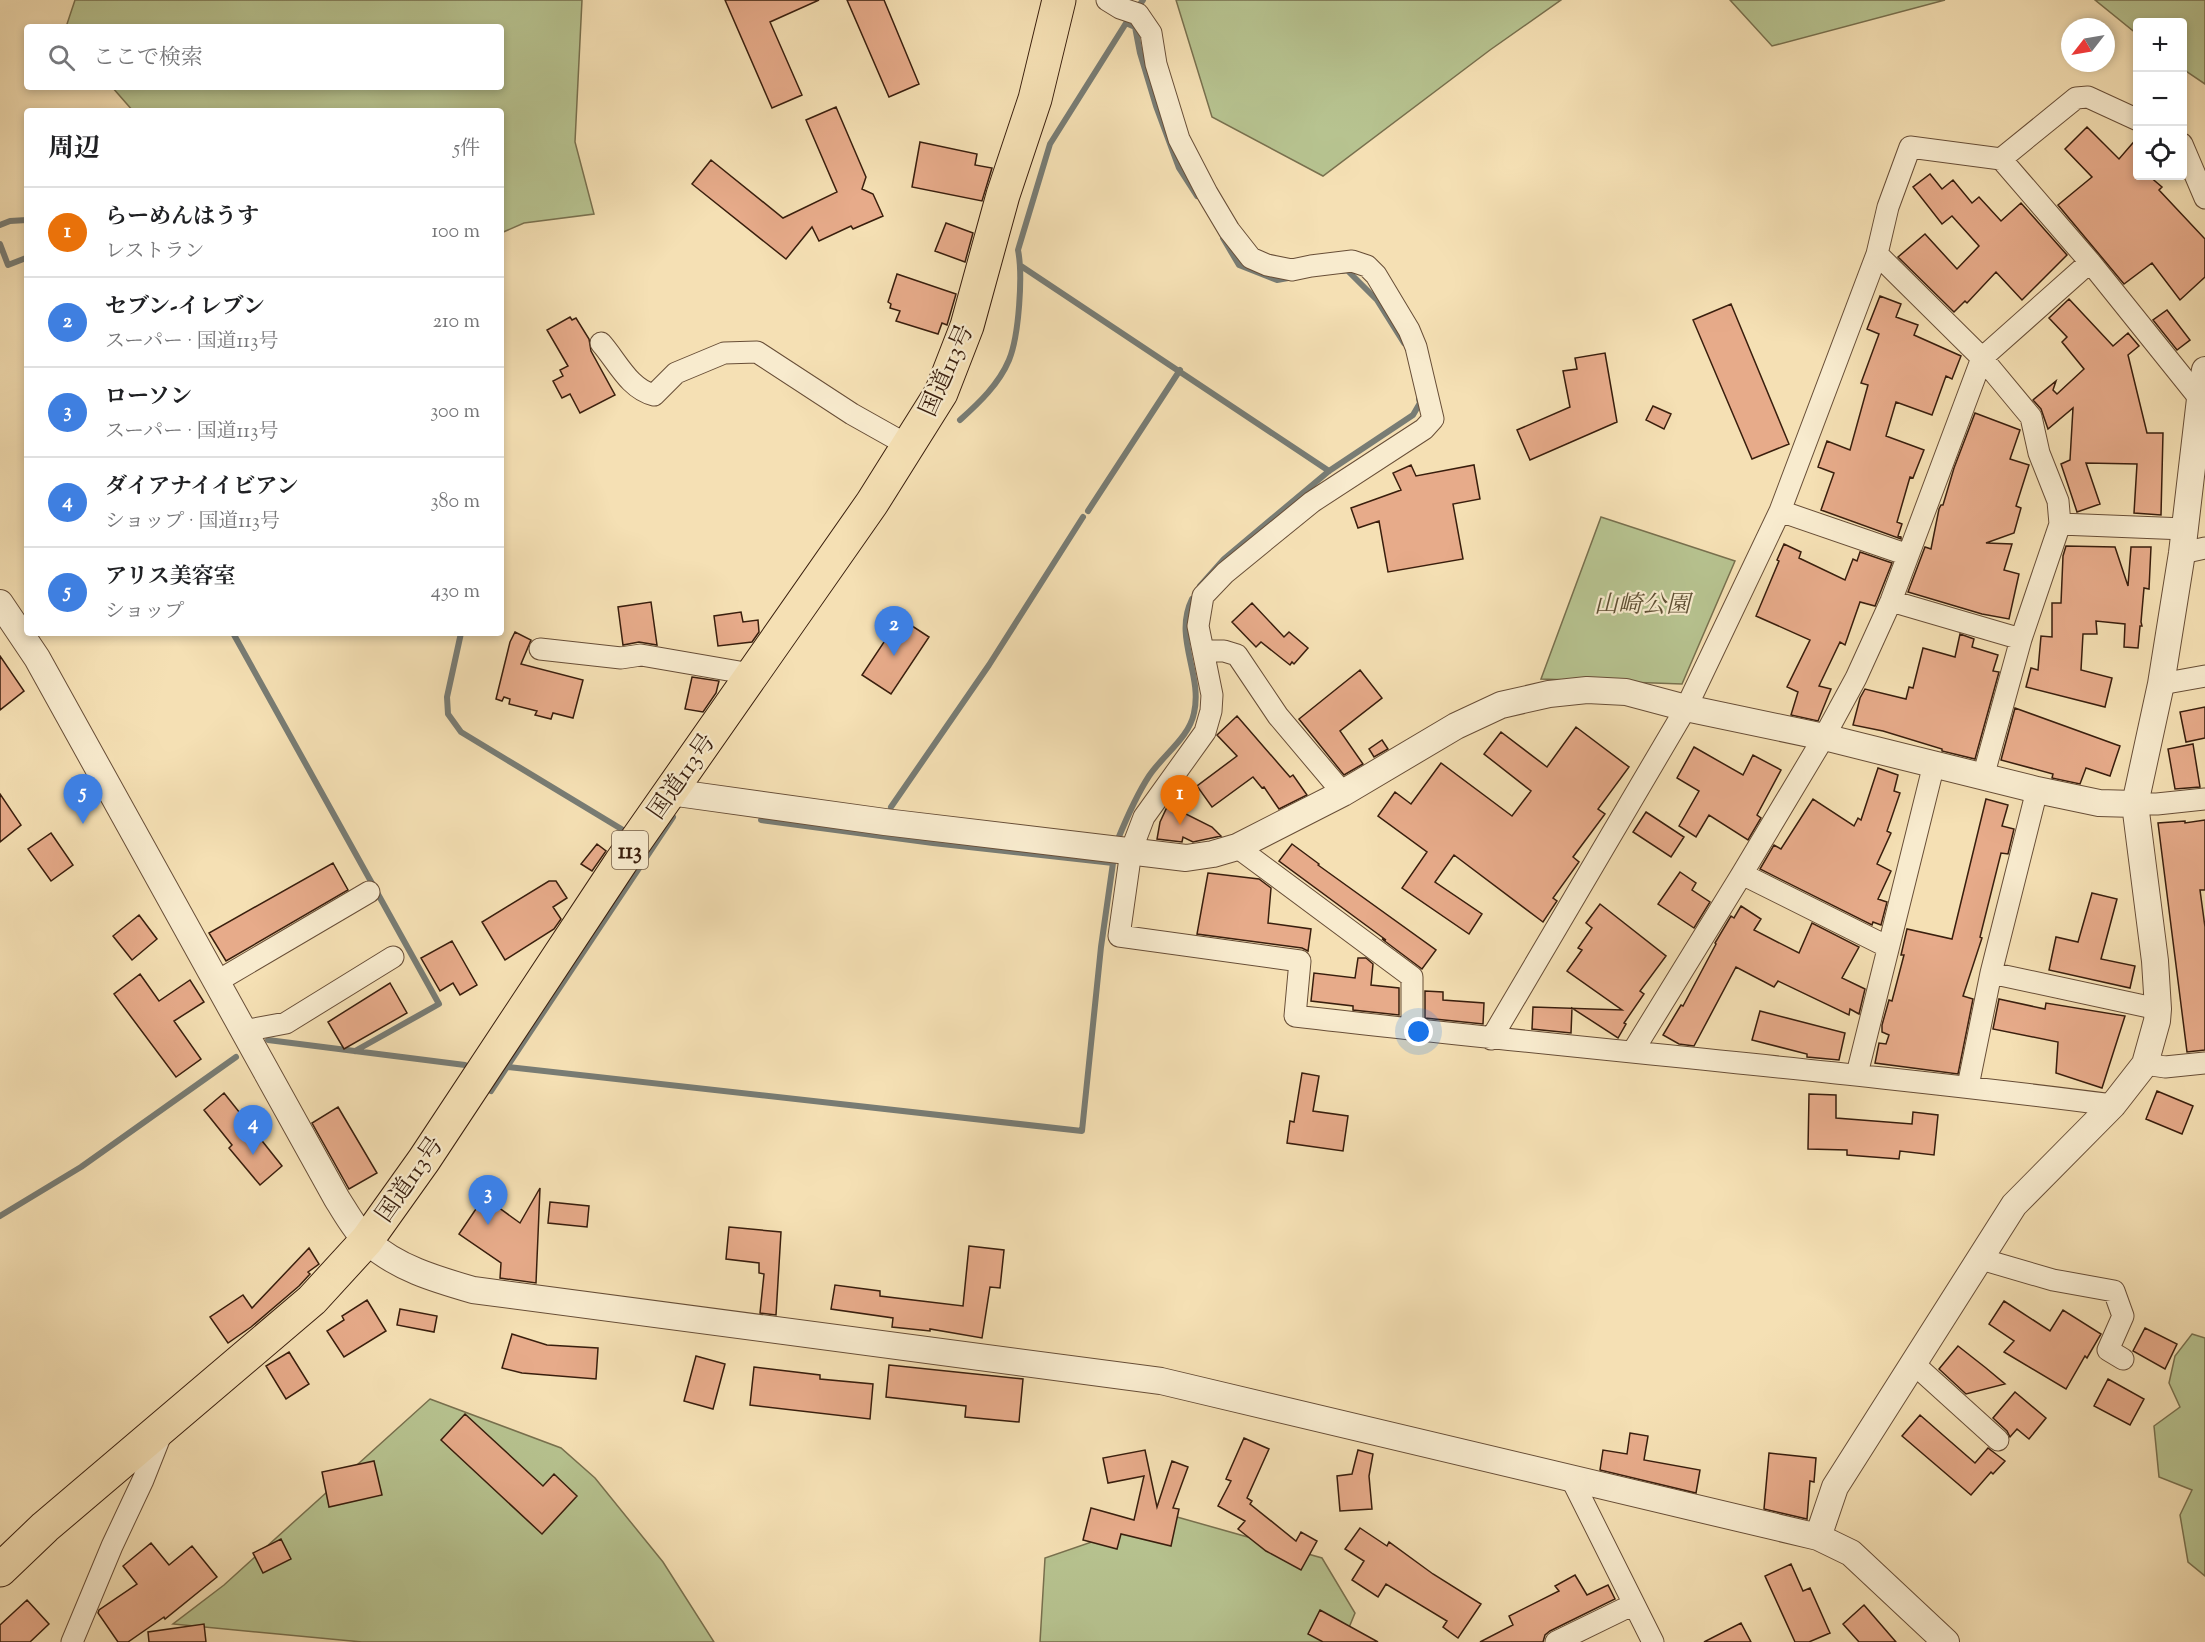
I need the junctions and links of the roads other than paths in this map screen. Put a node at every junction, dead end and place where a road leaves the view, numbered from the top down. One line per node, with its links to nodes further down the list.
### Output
1 (1059, 0): 13 (highway, 国道113号 / 113)
2 (1107, 0): 22 (street)
3 (2133, 118): 5 (street)
4 (2187, 156): 6 (street)
5 (2001, 159): 7 (street); 8 (street)
6 (2205, 198)
7 (1877, 254): 10 (street); 14 (street)
8 (2090, 262): 10 (street); 12 (street)
9 (601, 343): 13 (street)
10 (1982, 358): 15 (street); 17 (street)
11 (2205, 370): 12 (street)
12 (2200, 415): 16 (street)
13 (909, 446): 23 (highway, 国道113号 / 113)
14 (1780, 511): 17 (street); 26 (street)
15 (2060, 524): 16 (street); 20 (street)
16 (2190, 543): 25 (street)
17 (1908, 555): 18 (street)
18 (1890, 601): 20 (street); 27 (street)
19 (0, 603): 42 (street)
20 (2021, 639): 29 (street)
21 (540, 649): 23 (street)
22 (1203, 651): 32 (street); 36 (street)
23 (752, 674): 31 (highway, 国道113号 / 113)
24 (2205, 676): 25 (street)
25 (2161, 684): 34 (street)
26 (1686, 708): 27 (street); 32 (street); 46 (street)
27 (1824, 737): 28 (street); 37 (street)
28 (1934, 764): 29 (street); 39 (street)
29 (1983, 777): 30 (street)
30 (2037, 790): 34 (street); 41 (street)
31 (670, 792): 36 (street); 53 (highway, 国道113号 / 113)
32 (1343, 793): 35 (street)
33 (2205, 799): 34 (street)
34 (2135, 804): 43 (street)
35 (1238, 847): 36 (street); 44 (street)
36 (1131, 851): 44 (street)
37 (1742, 874): 39 (street); 47 (street)
38 (369, 892): 42 (street)
39 (1888, 947): 50 (street)
40 (393, 957): 45 (street)
41 (1991, 973): 43 (street); 51 (street)
42 (216, 982): 45 (street)
43 (2158, 1009): 49 (street)
44 (1412, 1030): 46 (street)
45 (243, 1031): 53 (street)
46 (1491, 1039): 47 (street)
47 (1633, 1051): 50 (street)
48 (2205, 1062): 49 (street)
49 (2145, 1064): 52 (street)
50 (1857, 1074): 51 (street)
51 (1968, 1086): 52 (street)
52 (2113, 1105): 54 (street)
53 (367, 1240): 57 (highway, 国道113号 / 113); 59 (street)
54 (1981, 1259): 55 (street); 56 (street)
55 (2123, 1359)
56 (1914, 1364): 58 (street); 60 (street)
57 (166, 1423): 61 (highway, 国道113号 / 113); 63 (street)
58 (1998, 1440)
59 (1571, 1478): 60 (street); 62 (street)
60 (1818, 1537): 66 (street)
61 (0, 1570)
62 (1634, 1604): 64 (street); 65 (street)
63 (72, 1642)
64 (1556, 1642)
65 (1653, 1642)
66 (1946, 1642)

